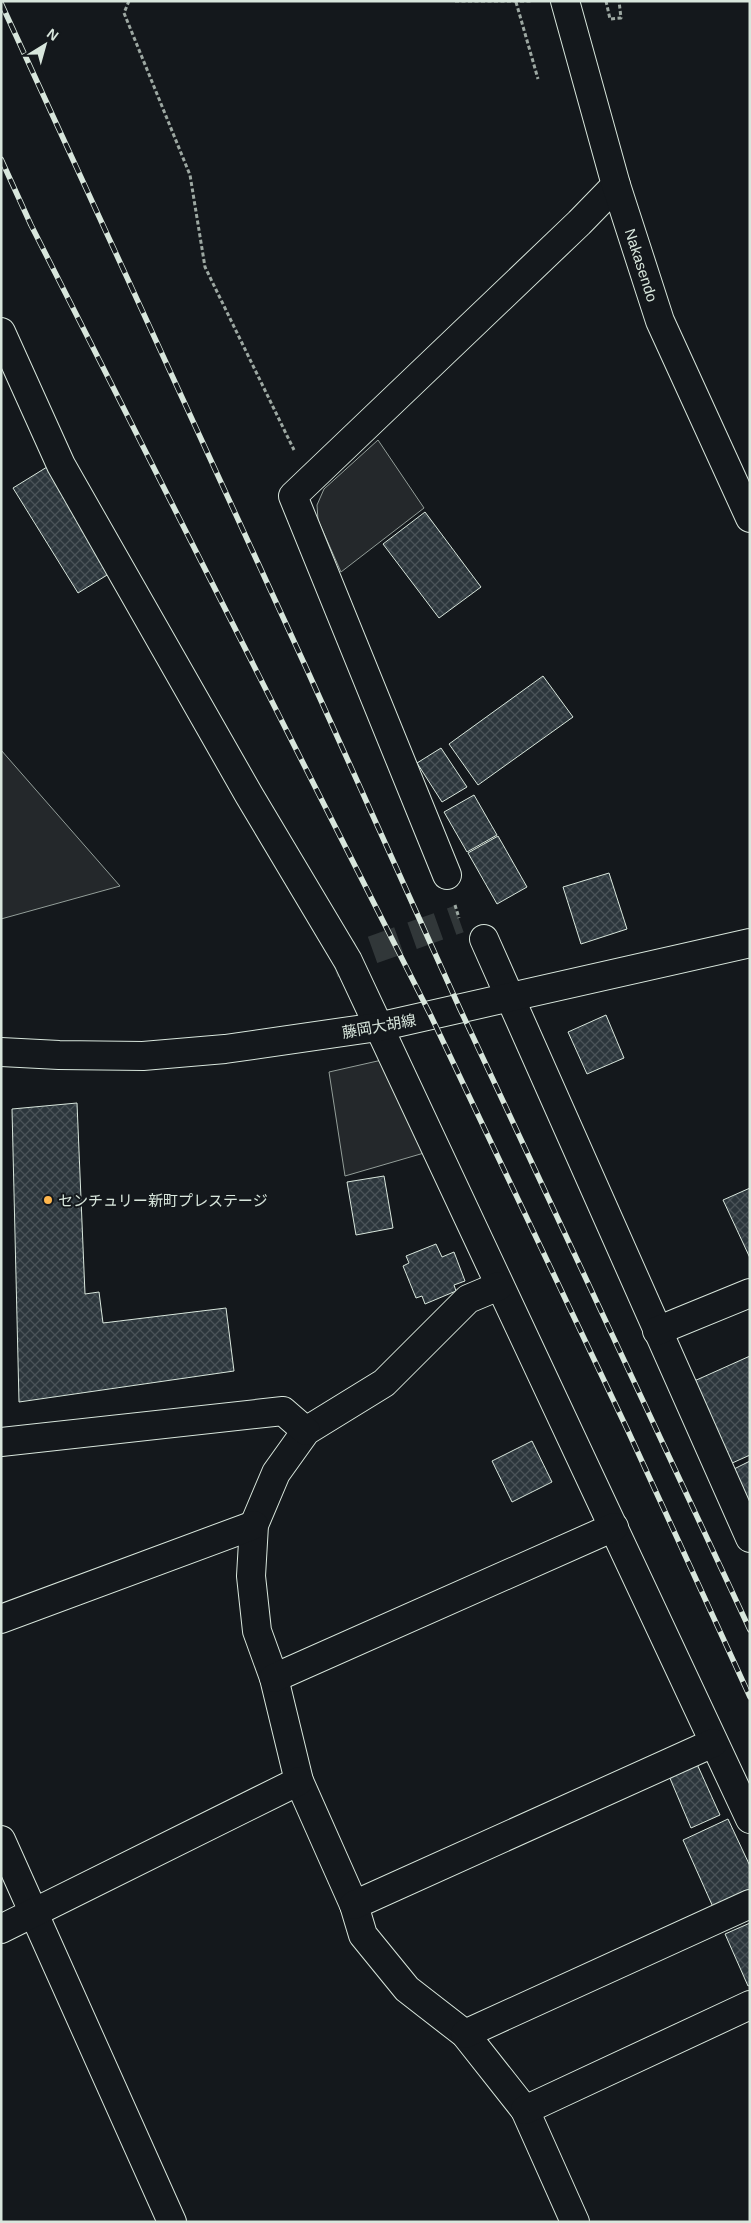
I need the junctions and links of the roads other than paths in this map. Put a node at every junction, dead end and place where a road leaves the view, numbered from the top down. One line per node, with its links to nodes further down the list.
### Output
1 (565, 1): 2 (main road, Nakasendo)
2 (616, 185): 4 (main road, Nakasendo); 5 (main road)
3 (1, 332): 9 (main road)
4 (750, 518)
5 (447, 875)
6 (484, 939): 8 (main road)
7 (750, 943): 8 (main road, 藤岡大胡線)
8 (509, 998): 9 (main road, 藤岡大胡線); 13 (main road)
9 (378, 1027): 10 (main road, 藤岡大胡線); 11 (main road)
10 (1, 1052)
11 (498, 1286): 14 (main road); 17 (main road)
12 (750, 1293): 13 (main road)
13 (657, 1331): 18 (main road)
14 (306, 1431): 15 (main road); 16 (main road)
15 (1, 1442)
16 (254, 1524): 19 (main road); 20 (main road)
17 (614, 1527): 20 (main road); 21 (main road)
18 (750, 1538)
19 (1, 1619)
20 (274, 1678): 22 (main road)
21 (713, 1743): 23 (main road); 26 (main road)
22 (299, 1781): 26 (main road); 27 (main road)
23 (750, 1819)
24 (1, 1840): 27 (main road)
25 (750, 1904): 30 (main road)
26 (354, 1905): 30 (main road)
27 (33, 1914): 28 (main road); 32 (main road)
28 (1, 1929)
29 (750, 2006): 31 (main road)
30 (465, 2034): 31 (main road)
31 (525, 2110): 33 (main road)
32 (172, 2222)
33 (575, 2222)

